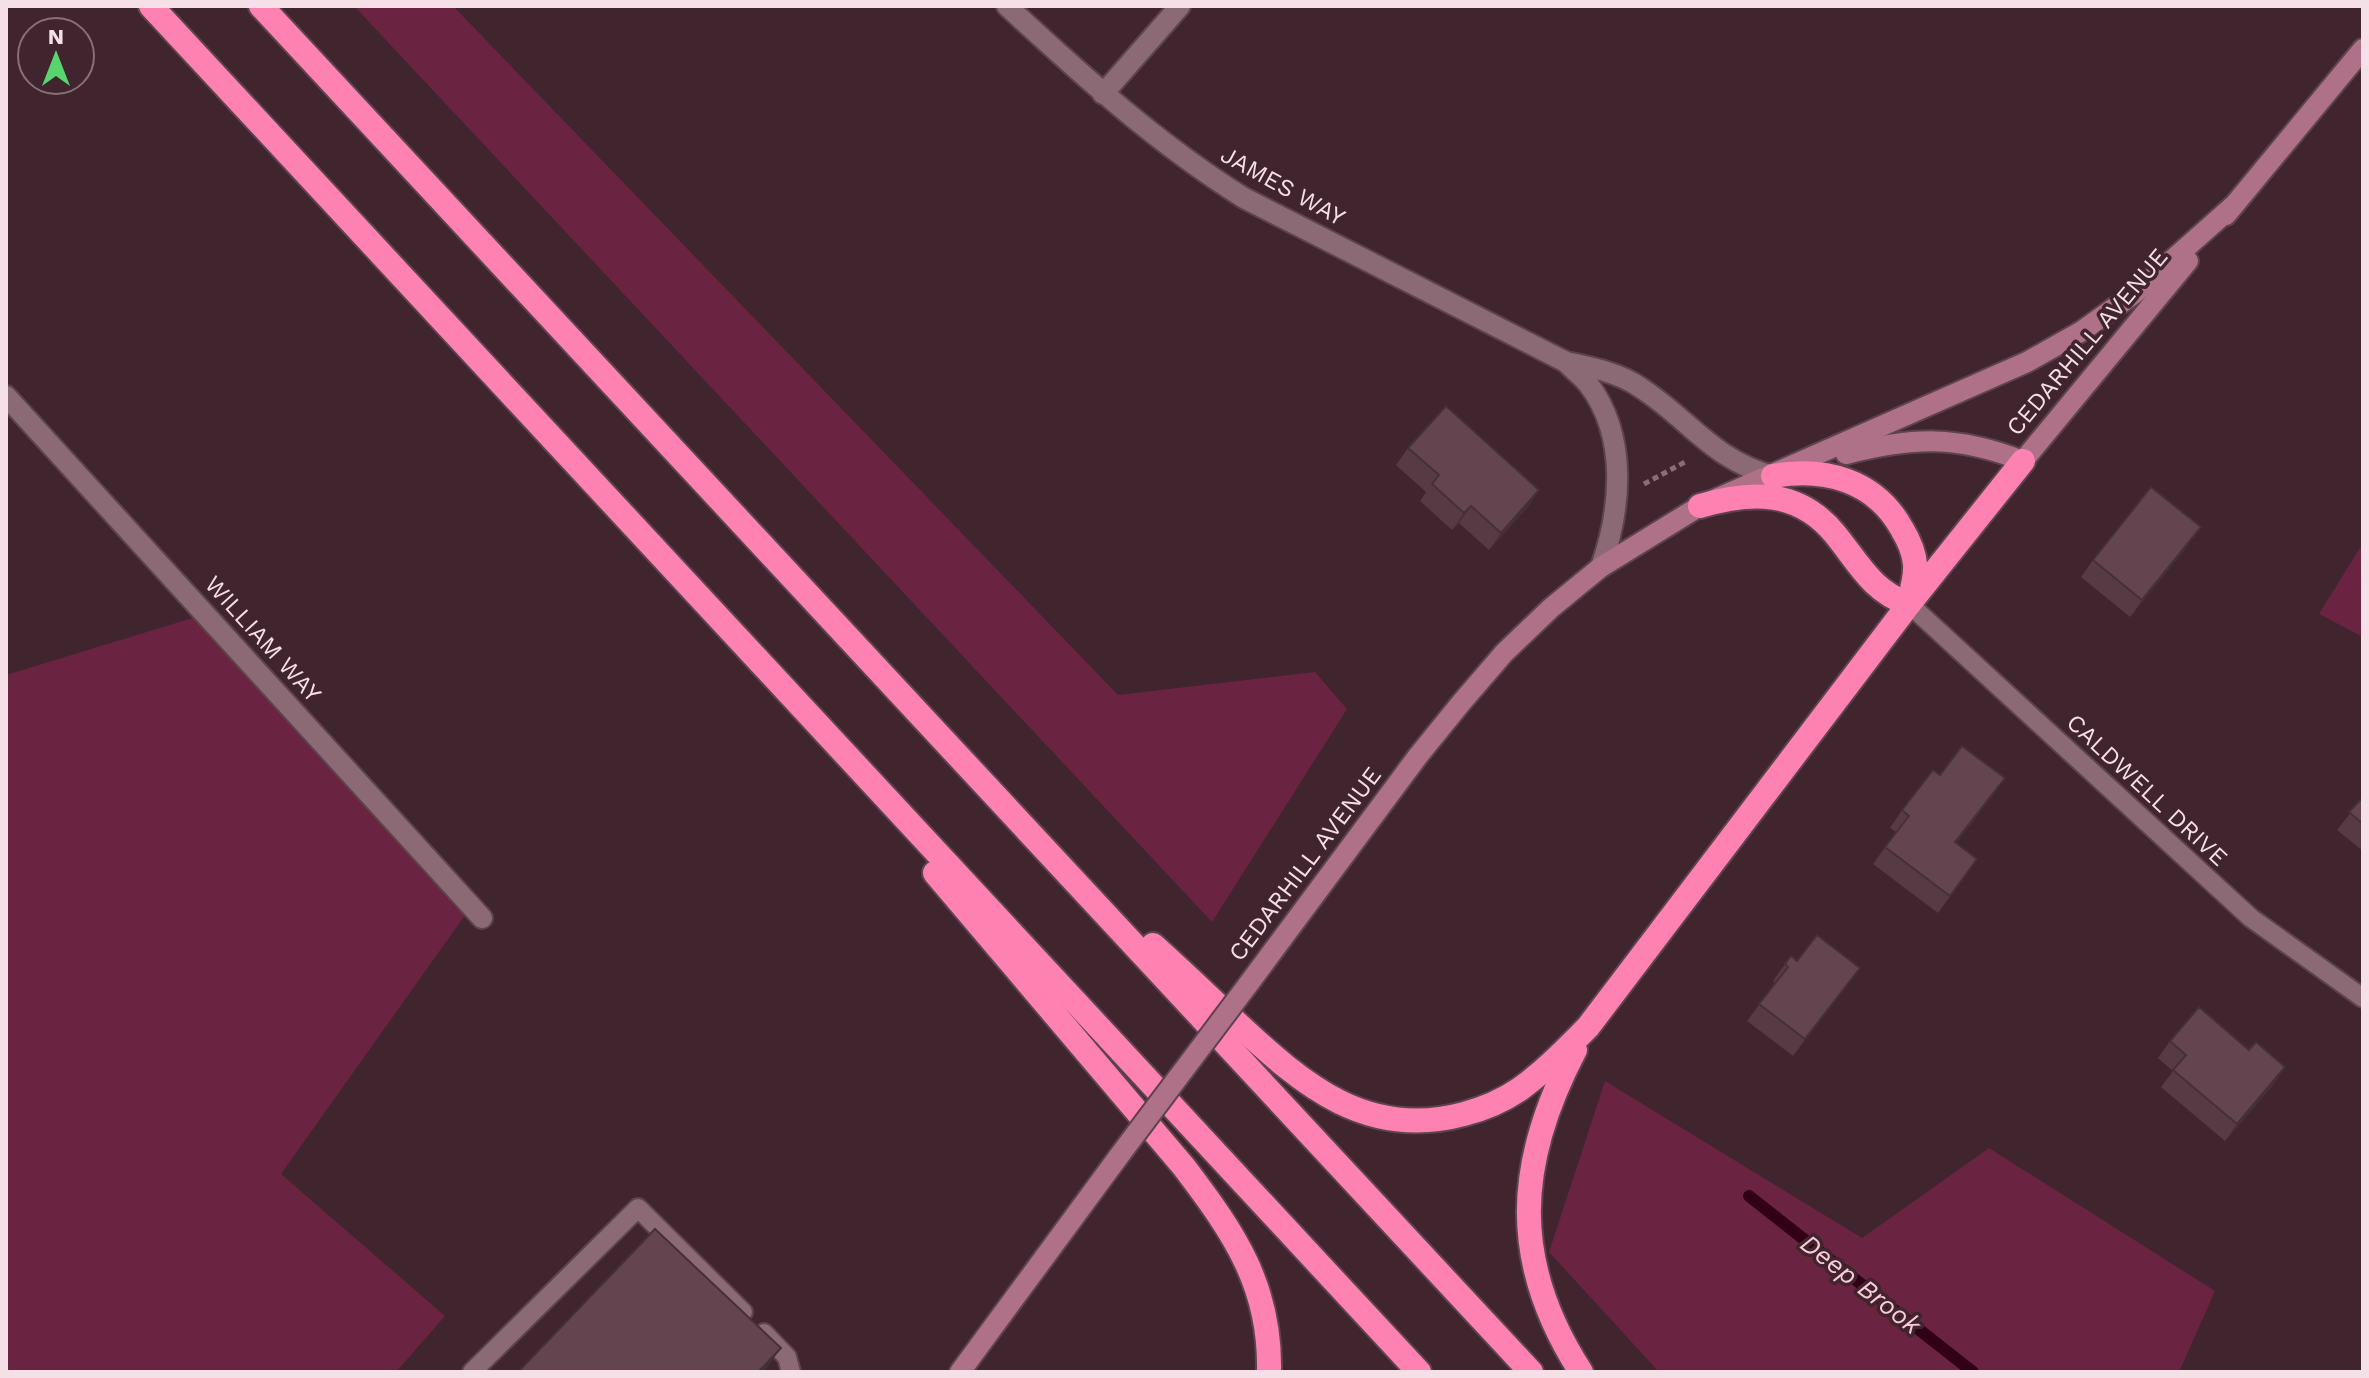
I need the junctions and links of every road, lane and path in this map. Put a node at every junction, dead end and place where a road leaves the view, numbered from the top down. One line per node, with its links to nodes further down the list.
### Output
1 (151, 6): 17 (highway)
2 (261, 6): 18 (highway)
3 (1007, 6): 6 (street, JAMES WAY)
4 (1180, 6): 6 (street)
5 (2363, 49): 7 (main road, CEDARHILL AVENUE)
6 (1103, 94): 8 (street, JAMES WAY)
7 (2233, 206): 11 (main road, CEDARHILL AVENUE); 12 (main road, CEDARHILL AVENUE)
8 (1566, 362): 12 (street, JAMES WAY); 15 (street, JAMES WAY)
9 (6, 396): 19 (street, WILLIAM WAY)
10 (1693, 452): 13 (path)
11 (2023, 461): 12 (main road, CEDARHILL AVENUE); 16 (highway)
12 (1773, 476): 14 (main road, CEDARHILL AVENUE); 16 (highway)
13 (1635, 485)
14 (1700, 506): 15 (main road, CEDARHILL AVENUE); 16 (highway)
15 (1601, 567): 24 (main road, CEDARHILL AVENUE, bridge)
16 (1909, 604): 20 (lane, CALDWELL DRIVE); 21 (highway)
17 (718, 617): 25 (highway); 26 (highway)
18 (1000, 802): 21 (highway); 27 (highway)
19 (482, 918)
20 (2363, 998)
21 (1588, 1027): 28 (highway)
22 (472, 1372): 23 (lane)
23 (791, 1372)
24 (960, 1372)
25 (1269, 1372)
26 (1419, 1372)
27 (1531, 1372)
28 (1581, 1372)

